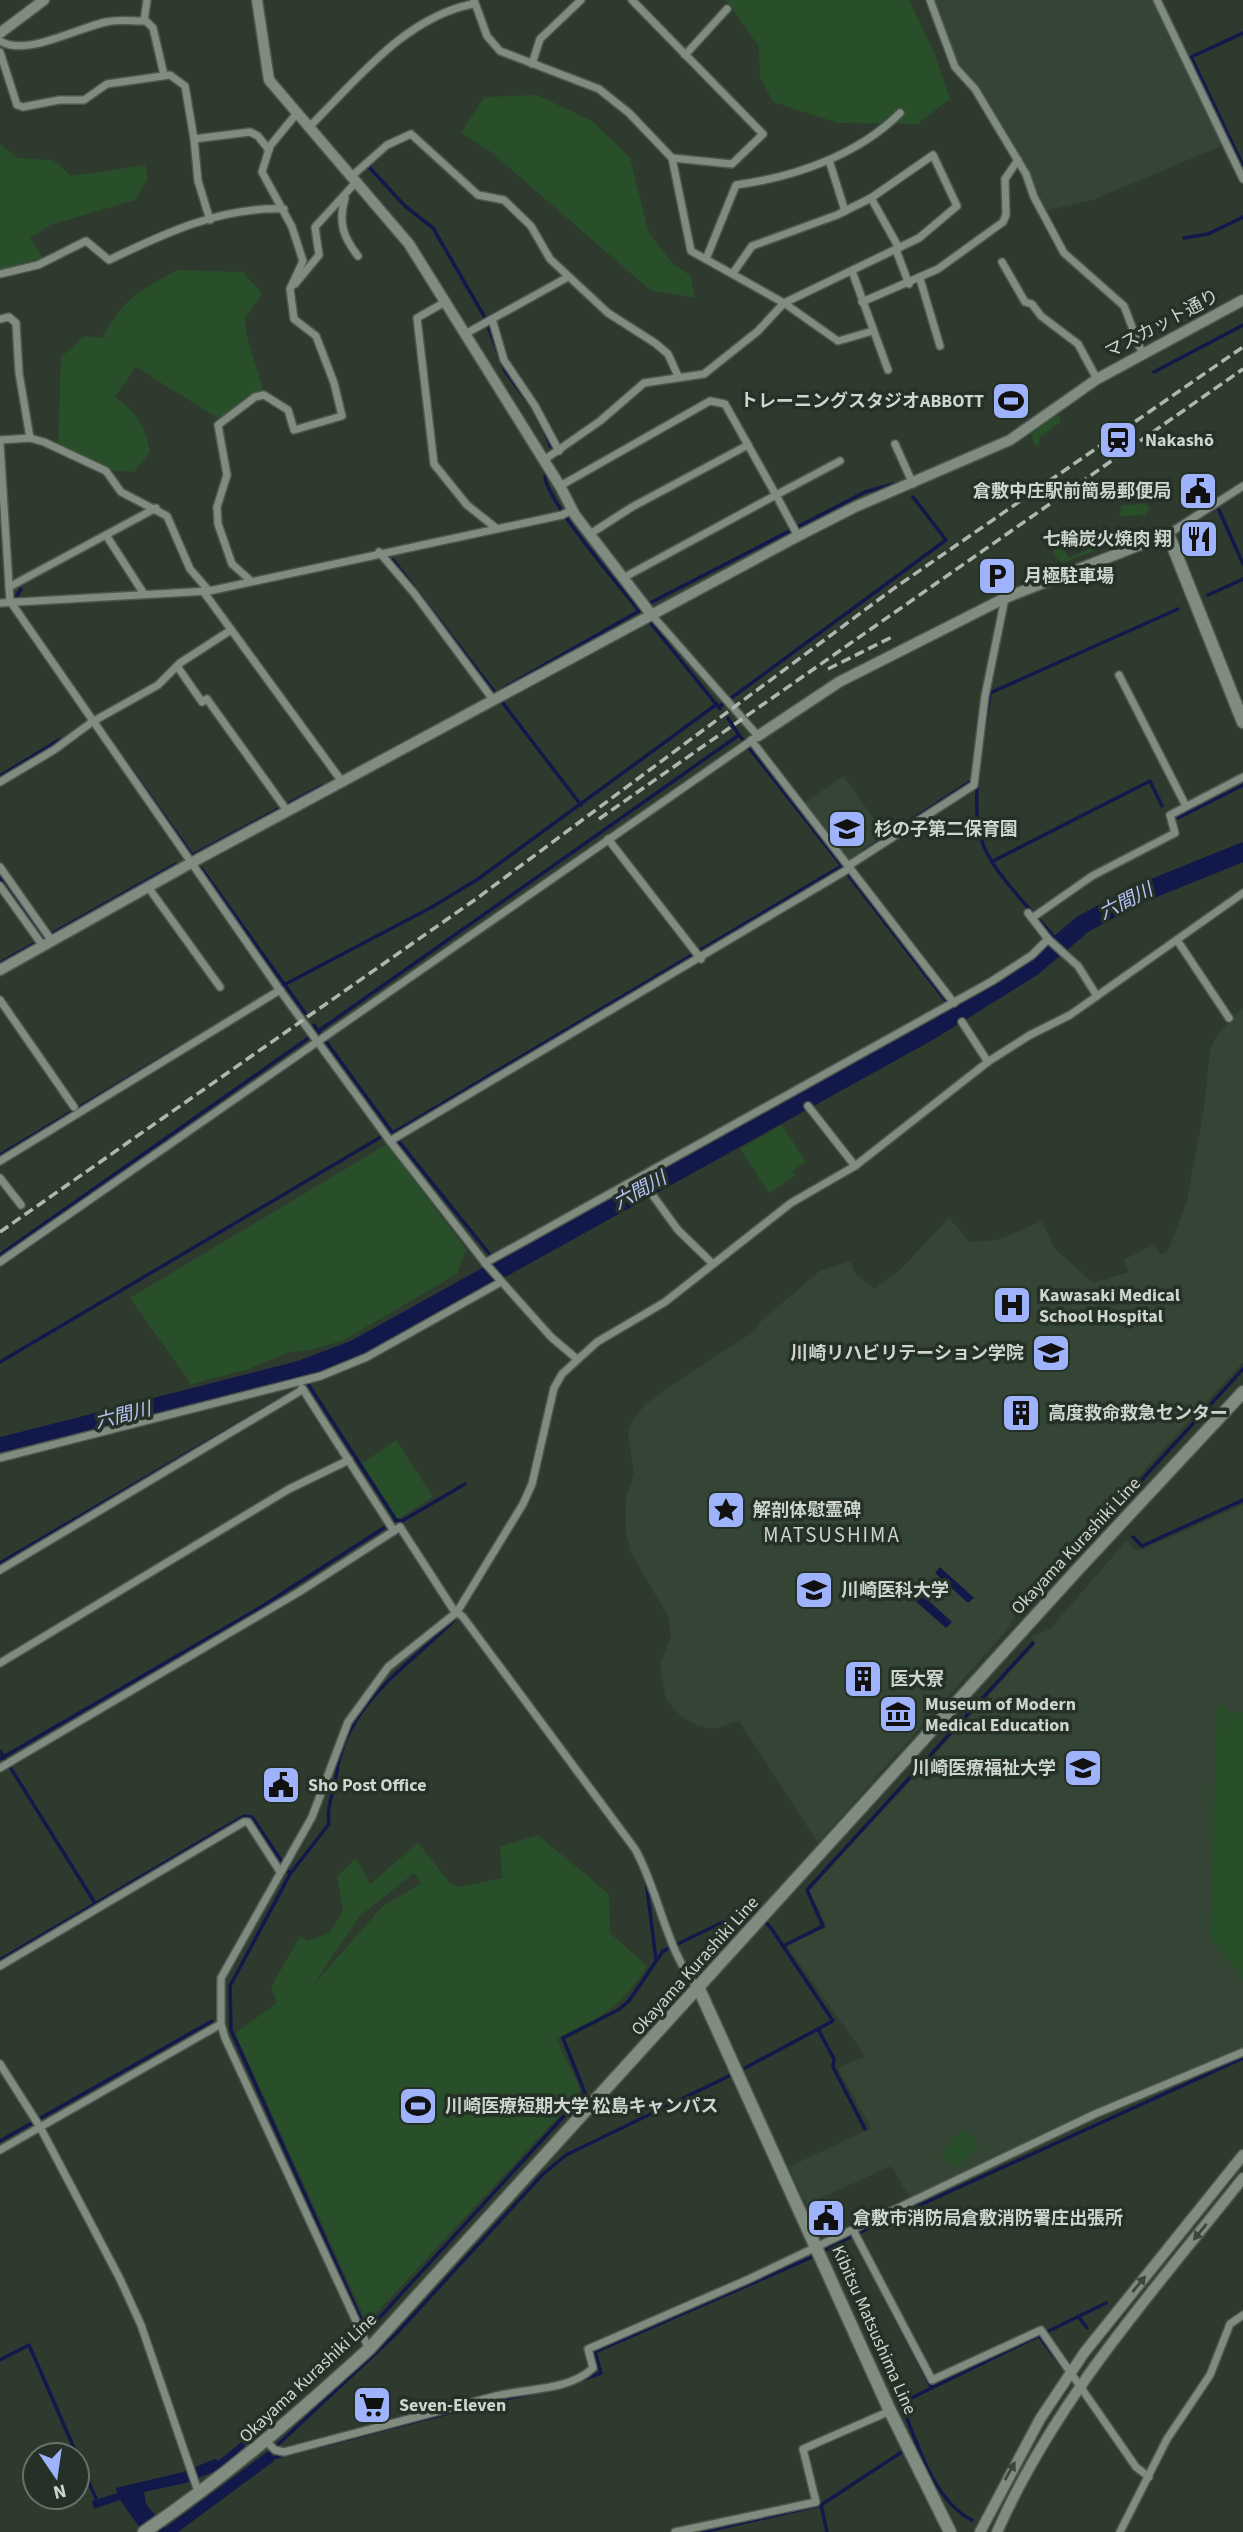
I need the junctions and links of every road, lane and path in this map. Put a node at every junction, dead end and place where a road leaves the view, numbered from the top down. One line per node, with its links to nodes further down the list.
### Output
1 (44, 0): 11 (street)
2 (148, 0): 10 (street)
3 (257, 0): 17 (street)
4 (581, 0): 15 (street)
5 (632, 0): 14 (street)
6 (930, 0): 24 (street)
7 (1157, 0): 26 (street)
8 (473, 2): 15 (street); 19 (street)
9 (727, 9): 14 (street)
10 (145, 20): 12 (street); 16 (street)
11 (0, 33)
12 (0, 40)
13 (0, 52): 16 (street)
14 (685, 55): 22 (street)
15 (532, 64): 22 (street)
16 (164, 75): 20 (street)
17 (298, 113): 19 (street); 21 (street)
18 (900, 113): 23 (street)
19 (310, 126): 25 (street)
20 (194, 139): 21 (street); 31 (street)
21 (268, 150): 29 (street)
22 (672, 158): 34 (street)
23 (829, 160): 30 (street); 34 (street)
24 (1018, 160): 40 (street); 52 (street)
25 (355, 178): 27 (street); 39 (street); 44 (street)
26 (1243, 179)
27 (347, 194): 33 (street); 42 (street)
28 (872, 198): 30 (street); 32 (street); 32 (street)
29 (284, 209): 31 (street); 42 (street)
30 (845, 211): 37 (street)
31 (210, 220): 38 (street)
32 (897, 249): 36 (street); 41 (street)
33 (358, 256)
34 (706, 259): 37 (street)
35 (1002, 262): 55 (street)
36 (852, 271): 45 (street); 46 (street)
37 (733, 273): 46 (street)
38 (0, 274)
39 (568, 277): 48 (street); 54 (street)
40 (920, 279): 41 (street); 51 (street)
41 (909, 284): 45 (street)
42 (290, 289): 77 (street)
43 (1243, 300): 52 (street, マスカット通り)
44 (445, 302): 50 (street); 69 (street)
45 (862, 302): 49 (street)
46 (784, 303): 49 (street); 54 (street)
47 (0, 319): 56 (street)
48 (488, 321): 50 (street); 60 (street)
49 (873, 331): 53 (street)
50 (465, 334): 61 (street)
51 (940, 346)
52 (1142, 353): 55 (street, マスカット通り)
53 (888, 370)
54 (678, 376): 60 (street)
55 (1097, 379): 63 (street, マスカット通り)
56 (30, 438): 57 (street); 67 (street)
57 (0, 442): 75 (street)
58 (895, 444): 63 (street)
59 (748, 445): 64 (street); 66 (street); 71 (street)
60 (559, 451): 61 (street)
61 (544, 460): 64 (street)
62 (840, 461): 66 (street)
63 (913, 484): 70 (street, マスカット通り)
64 (560, 486): 68 (street)
65 (1243, 486): 72 (street)
66 (776, 495): 70 (street); 76 (street)
67 (156, 508): 73 (street); 79 (street)
68 (567, 513): 69 (street); 71 (street)
69 (496, 528): 74 (street)
70 (795, 531): 84 (street, マスカット通り)
71 (590, 534): 76 (street)
72 (1168, 534): 81 (street); 90 (main road)
73 (106, 535): 78 (street); 80 (street)
74 (379, 552): 77 (street); 88 (street)
75 (3, 553): 78 (street)
76 (623, 578): 84 (street)
77 (251, 581): 79 (street)
78 (9, 587): 82 (street)
79 (206, 591): 80 (street); 85 (street)
80 (144, 594): 82 (street)
81 (1005, 598): 91 (street); 100 (street)
82 (10, 601): 83 (street); 89 (street)
83 (0, 603)
84 (646, 612): 88 (street, マスカット通り); 91 (street)
85 (232, 630): 86 (street); 93 (street)
86 (177, 666): 89 (street); 96 (street)
87 (1119, 675): 95 (street)
88 (495, 698): 93 (street, マスカット通り)
89 (92, 722): 94 (street); 98 (street)
90 (1243, 722)
91 (750, 741): 97 (street); 100 (street)
92 (1243, 777): 95 (street)
93 (340, 779): 96 (street, マスカット通り)
94 (0, 782)
95 (1186, 806): 105 (street)
96 (285, 808): 98 (street, マスカット通り)
97 (608, 839): 107 (street); 116 (street)
98 (191, 863): 102 (street, マスカット通り); 110 (street)
99 (0, 867): 104 (street)
100 (847, 867): 107 (street); 113 (street)
101 (0, 886): 104 (street)
102 (148, 887): 104 (street, マスカット通り); 109 (street)
103 (1243, 893): 106 (street)
104 (45, 940): 108 (street, マスカット通り)
105 (1049, 940): 111 (street); 113 (street)
106 (1177, 940): 111 (street); 114 (street)
107 (698, 955): 120 (street)
108 (0, 970)
109 (220, 986)
110 (278, 988): 116 (street); 121 (street)
111 (1097, 996): 117 (street)
112 (0, 1000): 119 (street)
113 (951, 1004): 126 (street)
114 (1229, 1018)
115 (962, 1022): 117 (street)
116 (318, 1036): 120 (street); 127 (street)
117 (988, 1062): 122 (street)
118 (808, 1106): 122 (street)
119 (74, 1107)
120 (391, 1137): 126 (street)
121 (0, 1161)
122 (855, 1166): 128 (street)
123 (0, 1178): 125 (street)
124 (652, 1193): 128 (street)
125 (21, 1205)
126 (489, 1261): 129 (street)
127 (0, 1262)
128 (712, 1263): 130 (street)
129 (500, 1280): 130 (street); 131 (street)
130 (577, 1359): 137 (street)
131 (302, 1385): 133 (street); 134 (street); 136 (street)
132 (1243, 1392): 142 (main road, Okayama Kurashiki Line)
133 (0, 1458)
134 (349, 1460): 135 (street); 138 (street)
135 (392, 1526): 137 (street); 139 (street)
136 (0, 1570)
137 (457, 1612): 140 (street); 142 (street)
138 (0, 1663)
139 (5, 1765)
140 (281, 1867): 141 (street); 143 (street)
141 (0, 1966)
142 (699, 1989): 151 (main road, Kibitsu Matsushima Line); 153 (main road, Okayama Kurashiki Line)
143 (221, 2024): 146 (street); 153 (street)
144 (1243, 2052): 150 (street)
145 (0, 2064): 146 (street)
146 (37, 2122): 147 (street); 159 (street)
147 (0, 2150)
148 (1243, 2154): 154 (street, one-way to 148)
149 (1243, 2178): 155 (street, one-way to 155)
150 (855, 2233): 151 (street); 154 (street)
151 (819, 2251): 156 (main road, Kibitsu Matsushima Line); 157 (street)
152 (1243, 2315): 158 (street)
153 (369, 2349): 157 (main road, Okayama Kurashiki Line)
154 (1071, 2372): 155 (street); 163 (street, one-way to 154)
155 (1079, 2387): 158 (street); 164 (street)
156 (890, 2411): 161 (street); 162 (main road, Kibitsu Matsushima Line)
157 (272, 2447): 159 (main road, Okayama Kurashiki Line)
158 (1149, 2477): 165 (street)
159 (199, 2495): 160 (main road, Okayama Kurashiki Line)
160 (144, 2532)
161 (675, 2532)
162 (950, 2532)
163 (980, 2532)
164 (997, 2532)
165 (1120, 2532)

